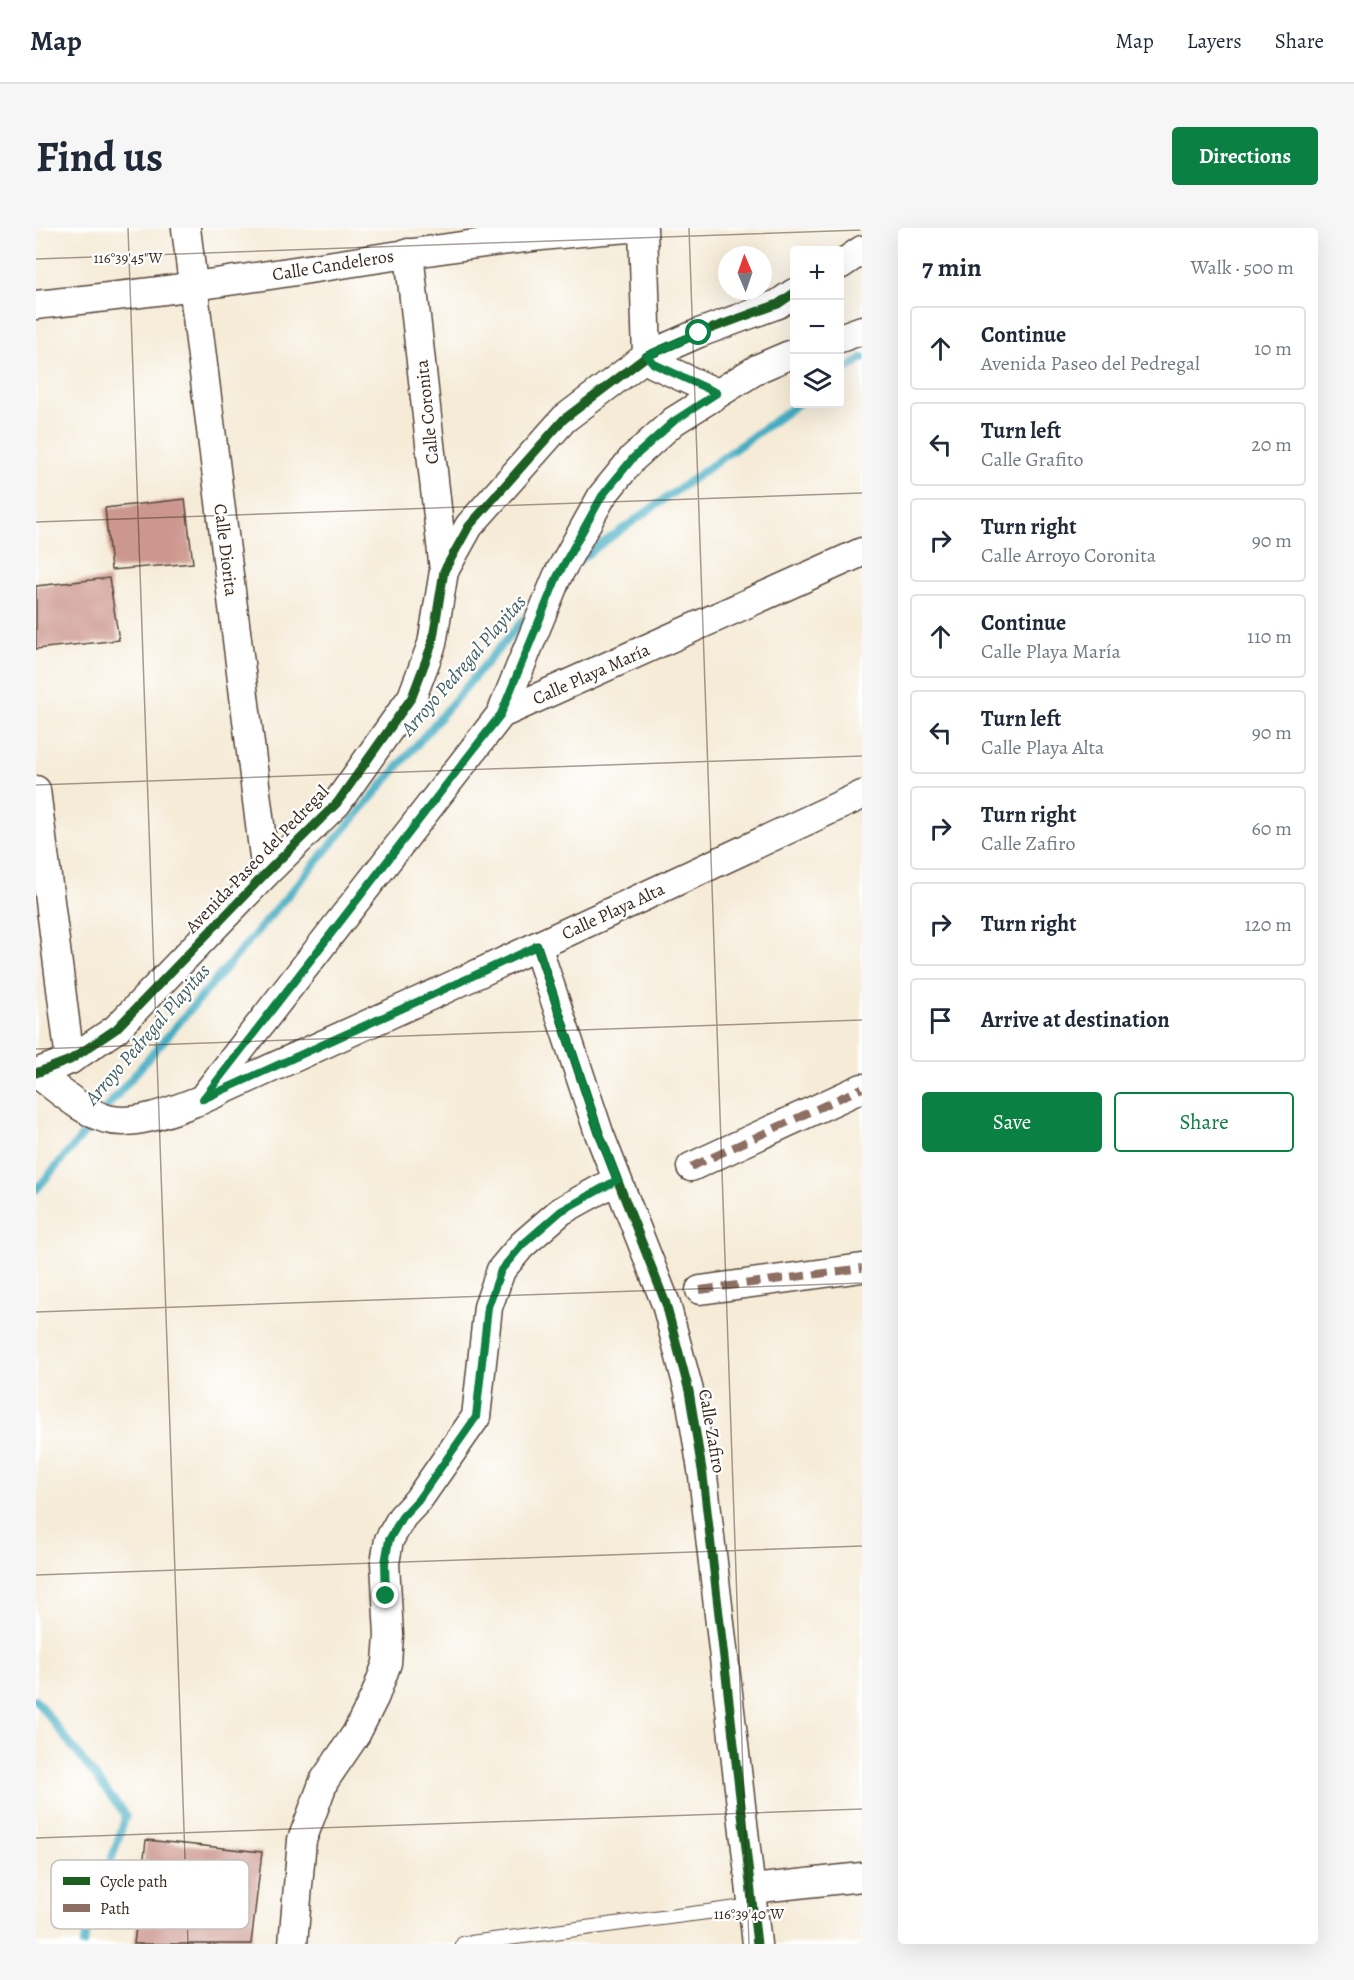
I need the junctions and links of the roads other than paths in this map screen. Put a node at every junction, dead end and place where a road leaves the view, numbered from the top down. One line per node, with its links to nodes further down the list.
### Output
1 (186, 228): 7 (street, Calle Diorita)
2 (630, 228): 5 (street, Calle Candeleros)
3 (643, 228): 12 (street)
4 (862, 250): 6 (street)
5 (410, 253): 7 (street, Calle Candeleros); 16 (street, Calle Coronita)
6 (844, 261)
7 (194, 286): 9 (street, Calle Candeleros); 20 (street, Calle Diorita)
8 (790, 297): 12 (street, Avenida Paseo del Pedregal)
9 (36, 305)
10 (862, 330): 11 (street)
11 (844, 337)
12 (647, 356): 14 (street); 16 (street, Avenida Paseo del Pedregal)
13 (790, 356): 14 (street)
14 (717, 393): 17 (street)
15 (862, 552): 17 (street, Calle Playa María)
16 (444, 571): 20 (street, Avenida Paseo del Pedregal)
17 (501, 714): 25 (street, Calle Playa María)
18 (36, 790): 22 (street)
19 (862, 795): 21 (street, Calle Playa Alta)
20 (266, 873): 22 (street, Avenida Paseo del Pedregal)
21 (537, 946): 25 (street, Calle Playa Alta); 27 (street, Calle Zafiro)
22 (70, 1060): 23 (street, Avenida Paseo del Pedregal)
23 (36, 1073): 25 (street, Calle Playa Alta)
24 (862, 1088): 26 (street)
25 (203, 1099)
26 (691, 1167)
27 (617, 1180): 31 (street, Calle Zafiro); 32 (street)
28 (862, 1268): 29 (street)
29 (700, 1290)
30 (862, 1877): 31 (street)
31 (752, 1897): 33 (lane); 34 (street, Calle Zafiro)
32 (293, 1944)
33 (463, 1944)
34 (757, 1944)

